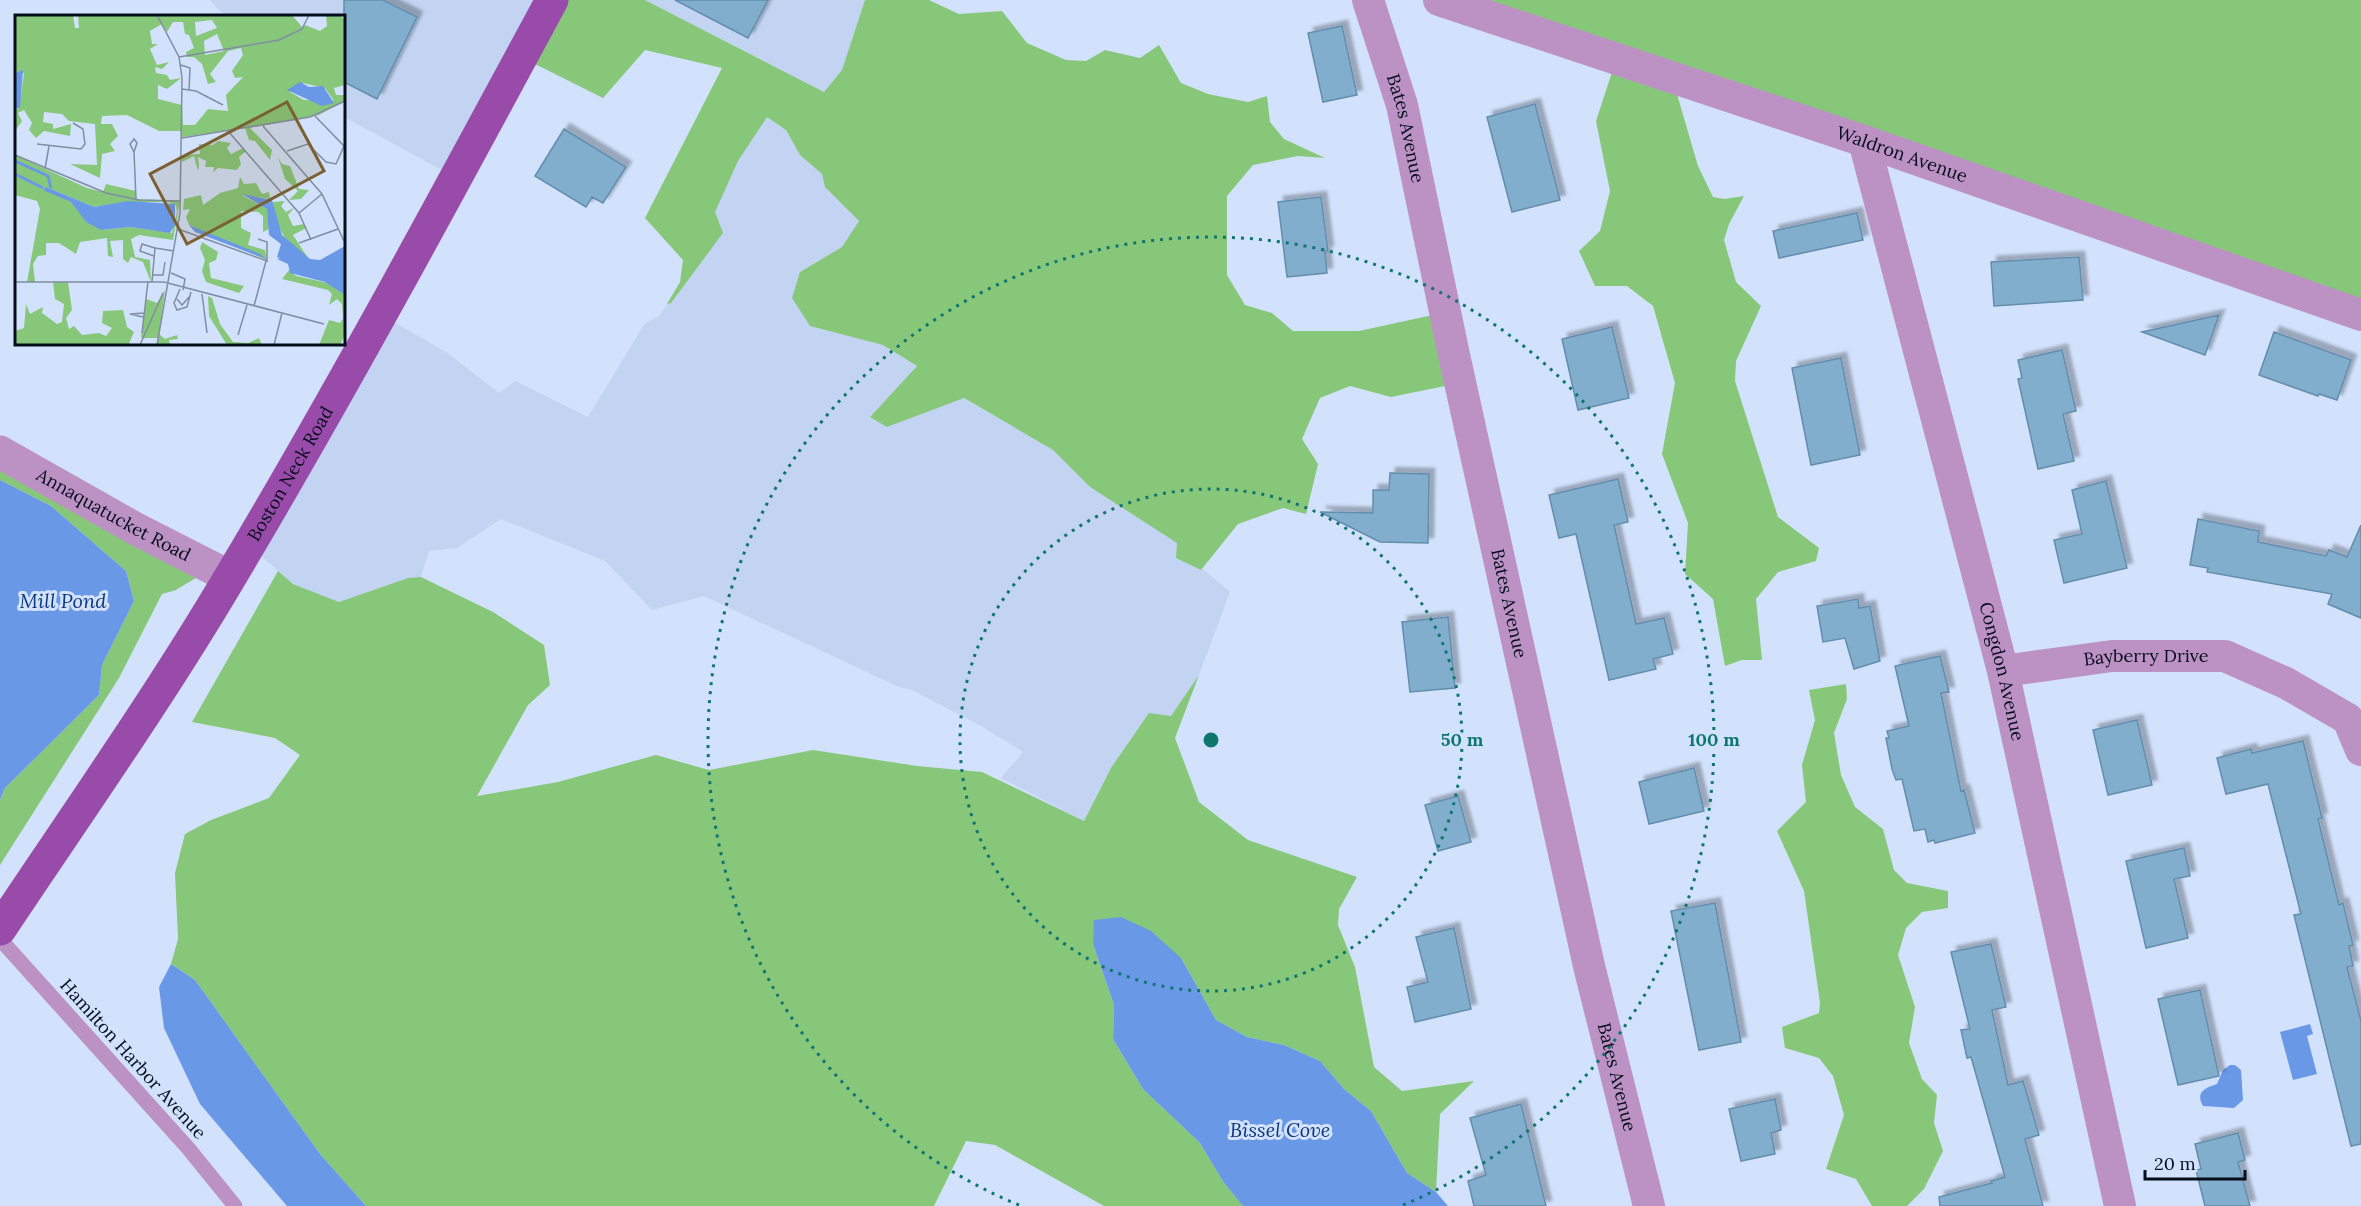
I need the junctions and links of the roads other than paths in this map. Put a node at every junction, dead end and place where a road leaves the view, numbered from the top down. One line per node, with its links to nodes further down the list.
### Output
1 (552, 0): 7 (main road, Boston Neck Road)
2 (1368, 0): 13 (street, Bates Avenue)
3 (1439, 0): 4 (street, Waldron Avenue)
4 (1864, 141): 5 (street, Waldron Avenue); 8 (street, Congdon Avenue)
5 (2361, 315)
6 (0, 452): 7 (street, Annaquatucket Road)
7 (230, 577): 10 (main road, Boston Neck Road)
8 (2003, 671): 9 (street, Bayberry Drive); 14 (street, Congdon Avenue)
9 (2361, 750)
10 (0, 929)
11 (0, 939): 12 (lane, Hamilton Harbor Avenue)
12 (236, 1206)
13 (1649, 1206)
14 (2120, 1206)

